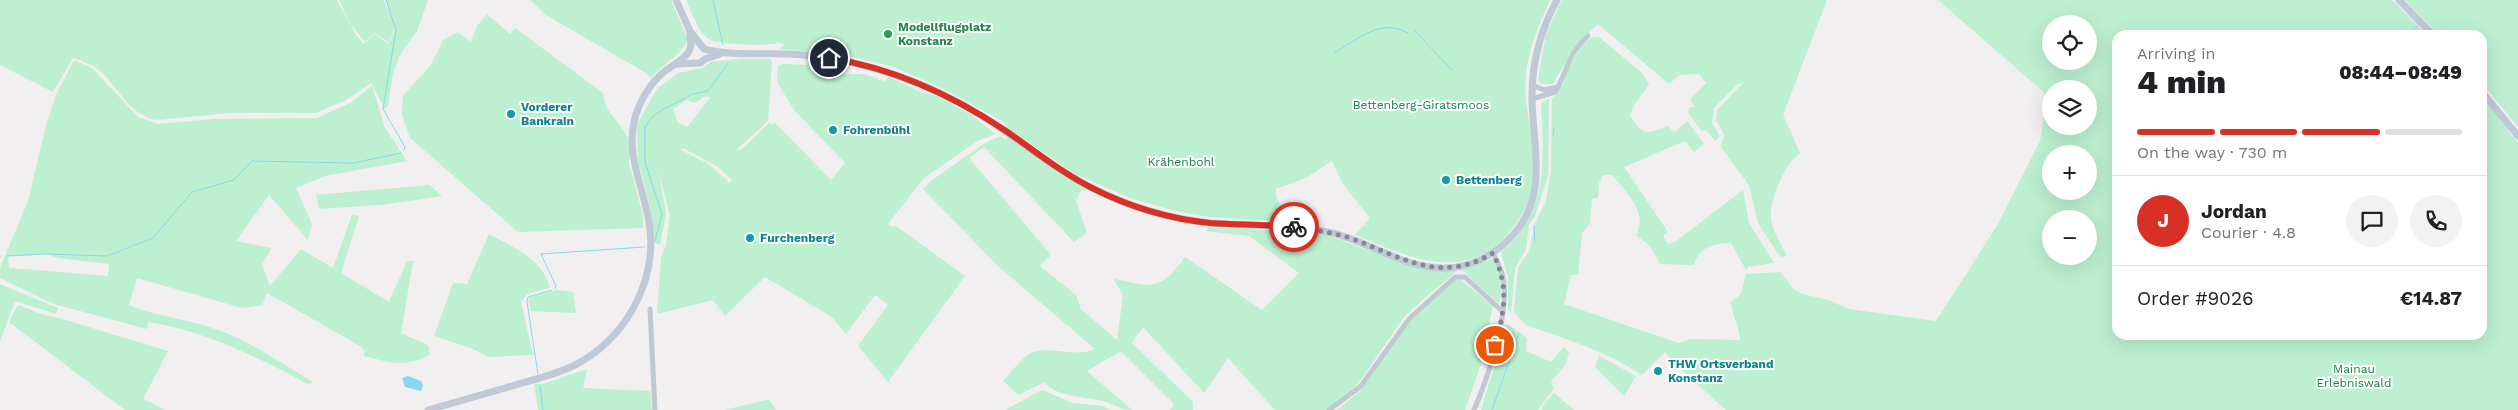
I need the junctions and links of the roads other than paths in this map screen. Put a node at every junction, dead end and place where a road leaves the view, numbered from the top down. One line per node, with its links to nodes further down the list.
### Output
1 (676, 0): 5 (main road)
2 (1557, 0): 13 (main road)
3 (2399, 0): 4 (main road)
4 (2427, 30)
5 (690, 31): 7 (main road); 8 (main road)
6 (1588, 36): 14 (street)
7 (701, 48): 8 (main road); 9 (main road); 10 (main road)
8 (689, 50): 11 (main road); 12 (main road)
9 (726, 53): 10 (main road); 18 (main road)
10 (704, 59): 11 (main road)
11 (691, 62): 12 (main road)
12 (676, 64): 21 (main road)
13 (1532, 84): 14 (street); 16 (main road)
14 (1558, 87): 16 (street)
15 (2487, 98): 17 (main road)
16 (1532, 99): 18 (main road)
17 (2518, 136)
18 (1493, 253): 20 (street)
19 (650, 309): 22 (street)
20 (1502, 311): 23 (street); 24 (street)
21 (428, 410)
22 (654, 410)
23 (1329, 410)
24 (1474, 410)

